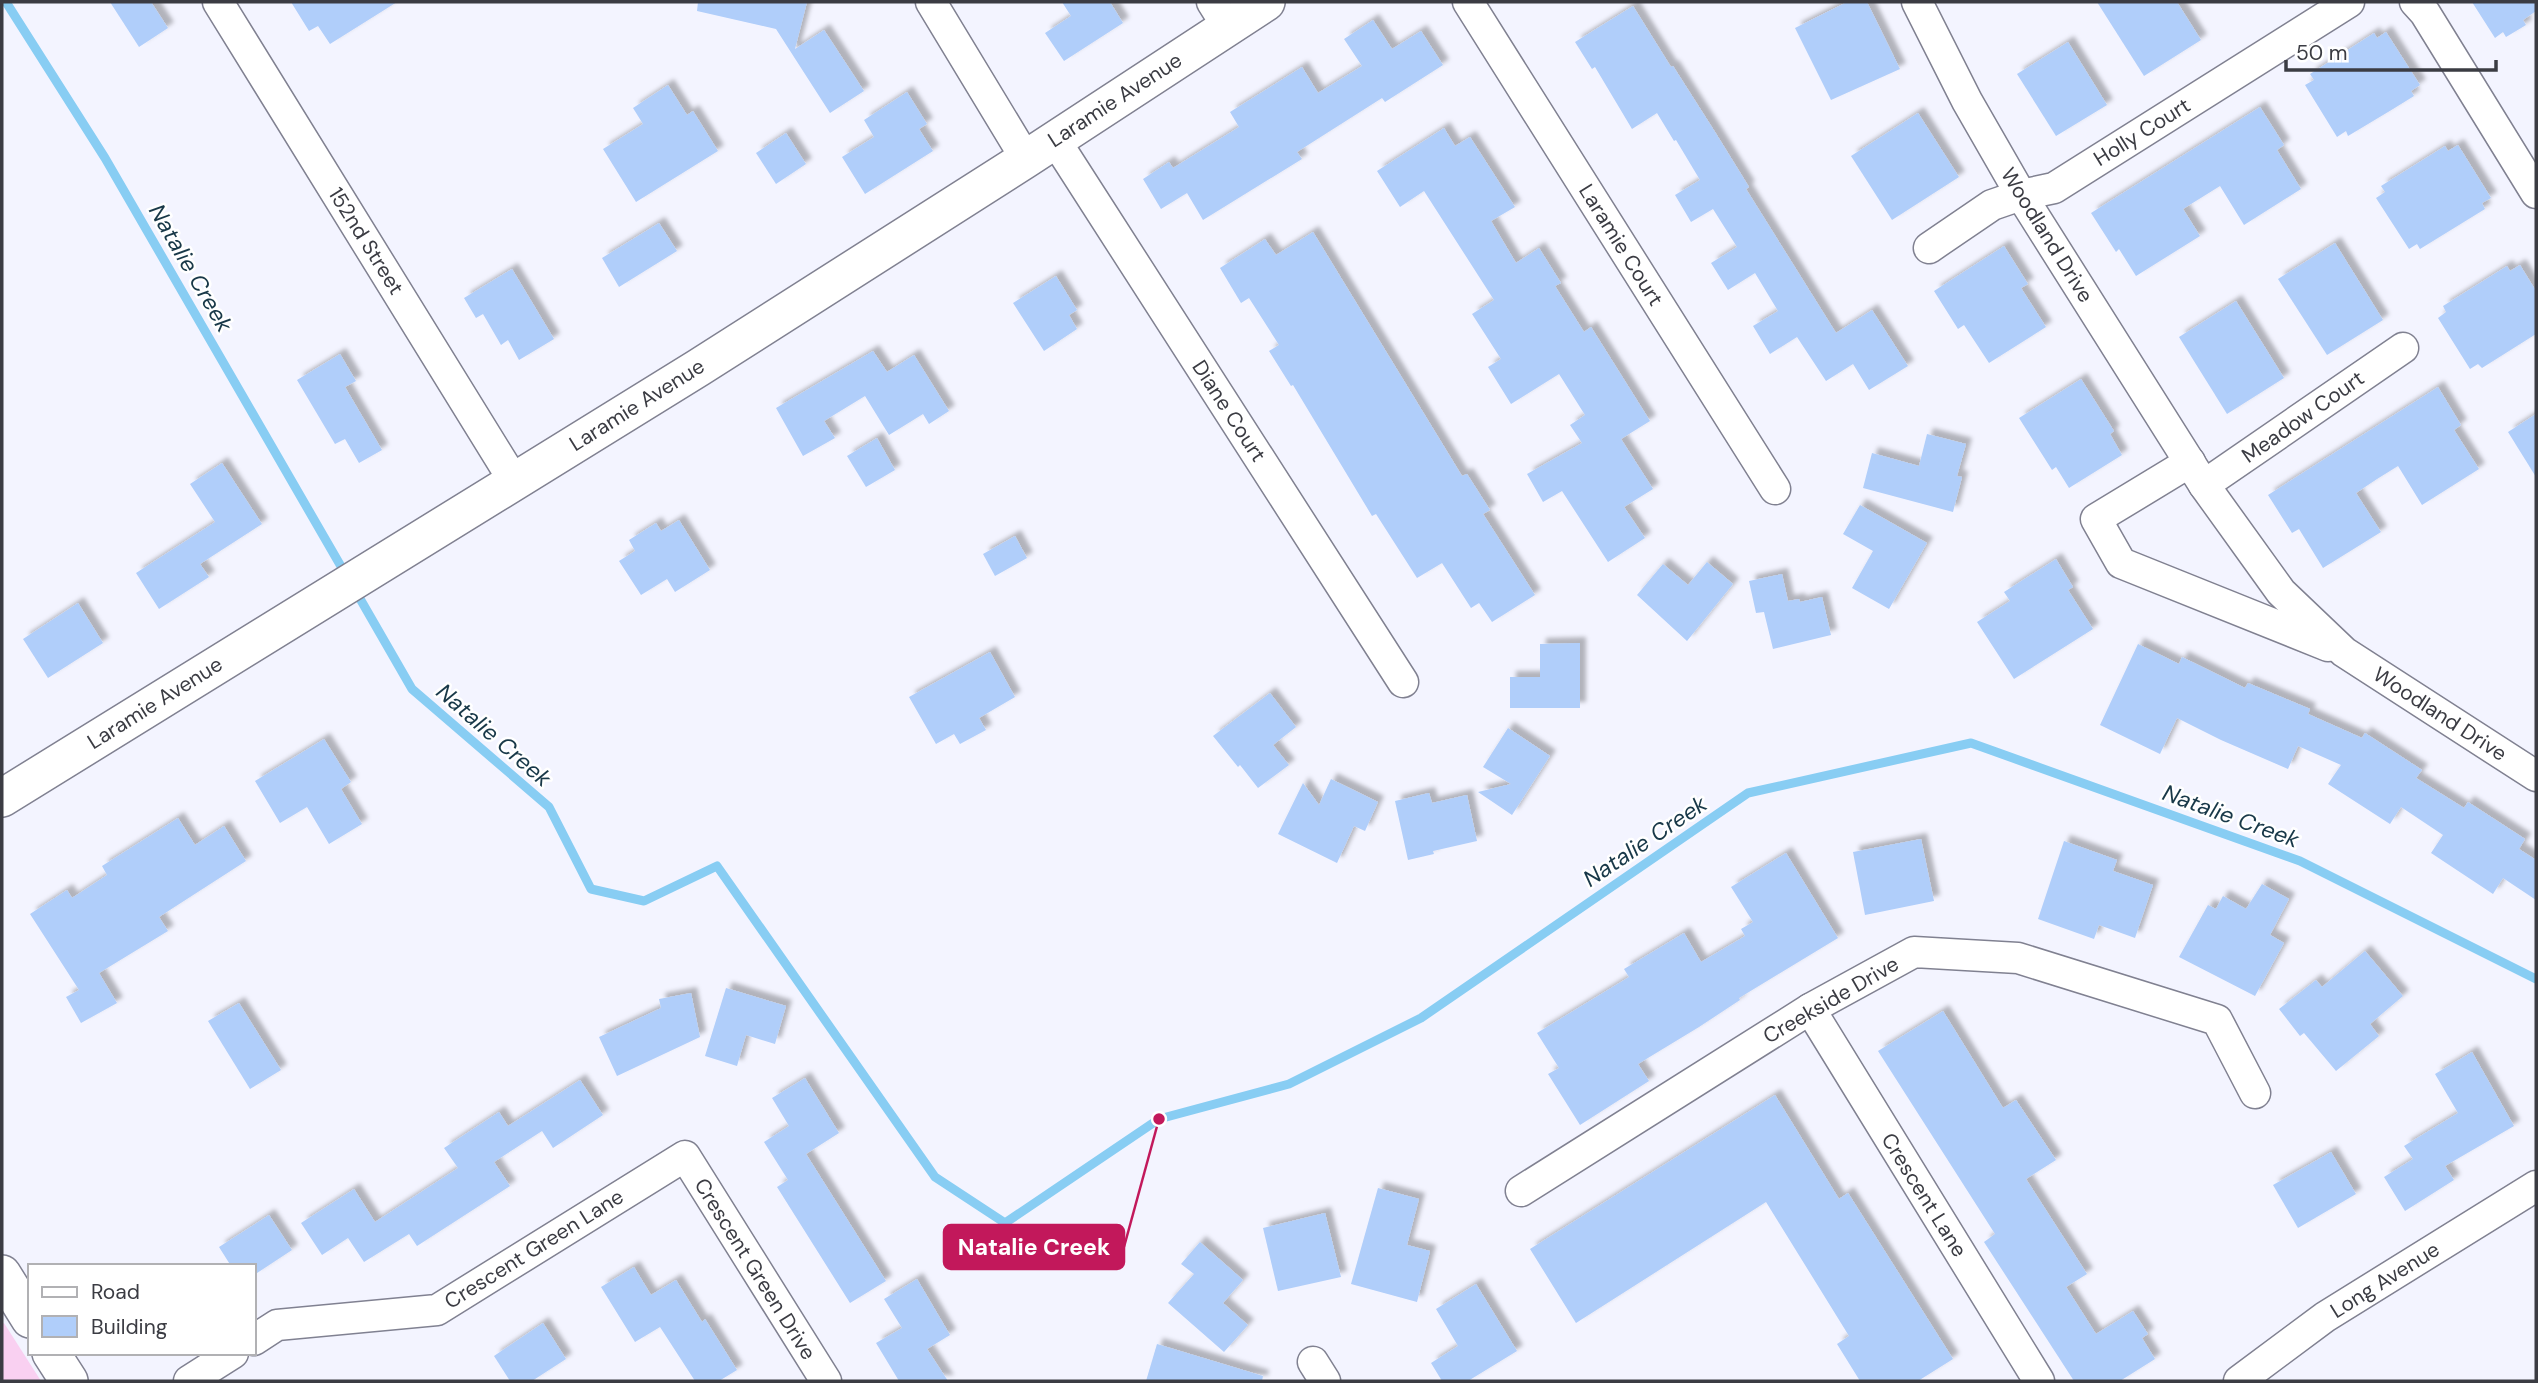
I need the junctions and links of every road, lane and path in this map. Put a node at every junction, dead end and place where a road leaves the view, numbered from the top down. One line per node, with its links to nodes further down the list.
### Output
1 (218, 2): 15 (street, 152nd Street)
2 (930, 2): 9 (street, Diane Court)
3 (1266, 2): 8 (street, Laramie Avenue)
4 (1468, 2): 16 (street, Laramie Court)
5 (1917, 2): 11 (street, Woodland Drive)
6 (2349, 2): 11 (street, Holly Court)
7 (2416, 2): 10 (street)
8 (1220, 14): 9 (street, Laramie Avenue)
9 (1040, 149): 15 (street, Laramie Avenue); 18 (street, Diane Court)
10 (2536, 192)
11 (2021, 195): 12 (street, Holly Court); 14 (street, Woodland Drive)
12 (1929, 248)
13 (2403, 348): 14 (street, Meadow Court)
14 (2197, 474): 17 (street, Woodland Drive); 17 (street, Woodland Drive)
15 (514, 481): 20 (street, Laramie Avenue)
16 (1775, 489)
17 (2344, 652): 19 (street, Woodland Drive)
18 (1403, 682)
19 (2536, 776)
20 (2, 798)
21 (1810, 1009): 22 (street, Creekside Drive); 25 (street, Creekside Drive); 34 (street, Crescent Lane)
22 (2255, 1093)
23 (685, 1156): 28 (street, Crescent Green Lane); 33 (street, Crescent Green Drive)
24 (2536, 1186): 35 (street, Long Avenue)
25 (1521, 1191)
26 (2, 1274): 27 (street)
27 (28, 1316)
28 (256, 1339)
29 (52, 1355): 31 (street)
30 (230, 1355): 32 (street)
31 (69, 1381)
32 (189, 1381)
33 (826, 1381)
34 (2039, 1381)
35 (2239, 1381)

